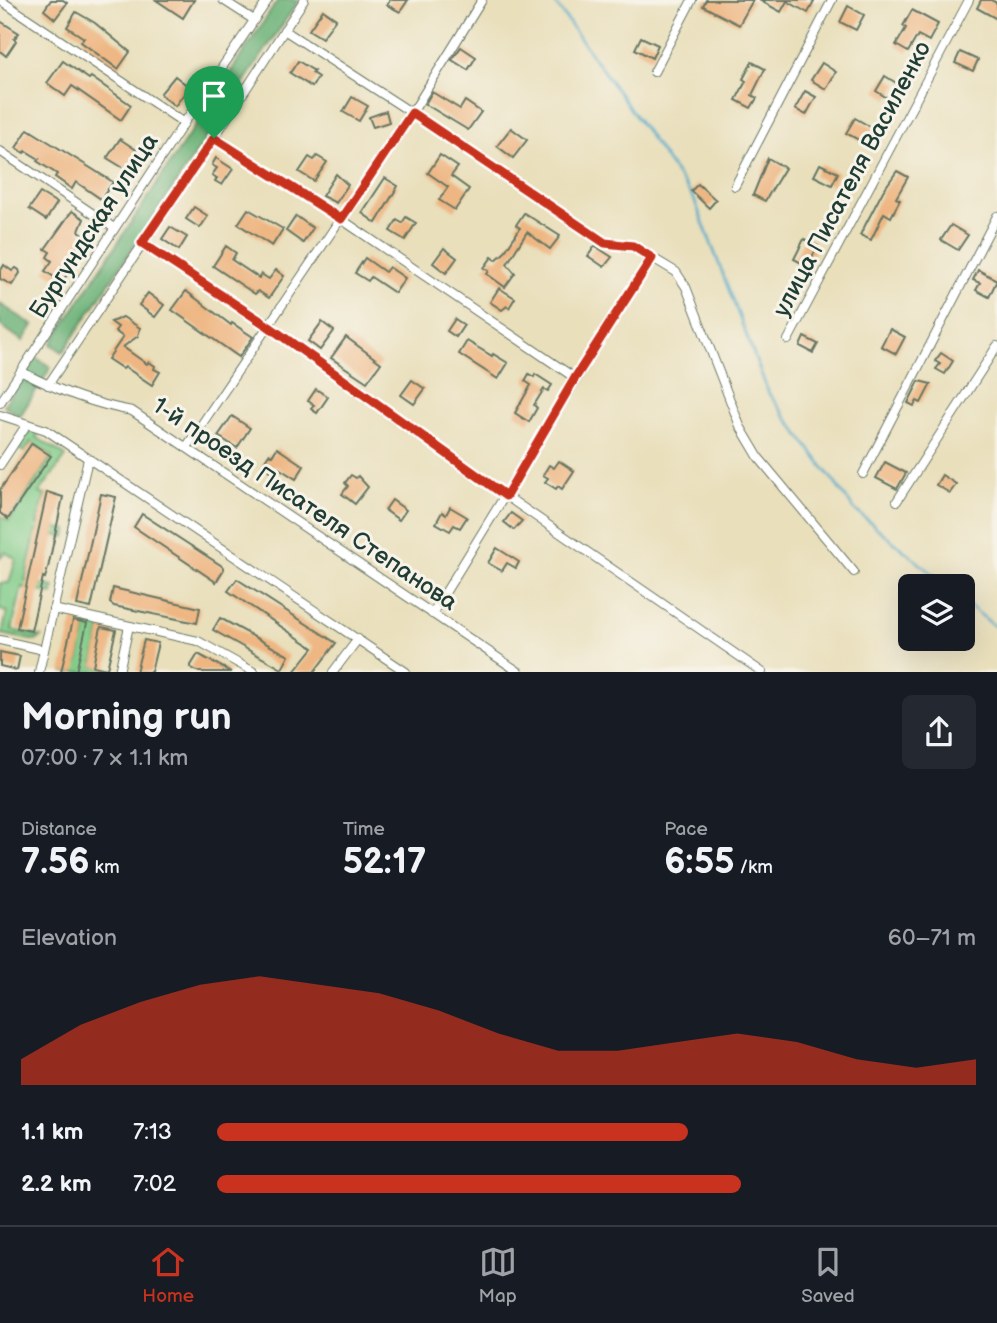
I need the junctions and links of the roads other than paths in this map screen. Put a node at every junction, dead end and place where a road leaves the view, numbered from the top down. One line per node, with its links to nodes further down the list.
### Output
1 (0, 0): 13 (street)
2 (223, 0): 9 (street)
3 (268, 0): 9 (street, Бургундская улица)
4 (304, 0): 10 (street)
5 (482, 0): 12 (street)
6 (692, 0): 11 (street)
7 (832, 0): 16 (street)
8 (969, 0): 23 (street, улица Писателя Василенко)
9 (254, 20): 13 (street, Бургундская улица)
10 (284, 30): 12 (street); 14 (street)
11 (654, 72)
12 (412, 113): 18 (street); 21 (street)
13 (184, 123): 19 (street, Бургундская улица)
14 (214, 138): 18 (street); 20 (street)
15 (0, 151): 19 (street)
16 (735, 186)
17 (997, 216): 34 (street)
18 (341, 219): 22 (street); 26 (street)
19 (114, 228): 25 (street, Бургундская улица)
20 (142, 243): 22 (street); 27 (street)
21 (652, 258): 26 (street); 37 (street)
22 (268, 326): 31 (street); 35 (street)
23 (788, 340)
24 (997, 346): 36 (street)
25 (22, 372): 27 (street, 1-й проезд Писателя Степанова); 28 (street, Бургундская улица)
26 (575, 378): 35 (street)
27 (47, 385): 31 (street, 1-й проезд Писателя Степанова)
28 (0, 403)
29 (0, 415): 30 (street)
30 (27, 424): 32 (street); 33 (street)
31 (187, 446): 39 (street, 1-й проезд Писателя Степанова)
32 (88, 459): 38 (street); 41 (street)
33 (0, 465)
34 (863, 474)
35 (506, 496): 39 (street); 50 (street)
36 (897, 500)
37 (854, 572)
38 (54, 610): 40 (street); 43 (street)
39 (432, 614): 49 (street, 1-й проезд Писателя Степанова)
40 (129, 626): 45 (street); 46 (street)
41 (358, 639): 47 (street); 48 (street)
42 (0, 640): 43 (street)
43 (44, 650): 44 (street)
44 (39, 672)
45 (119, 672)
46 (254, 672)
47 (333, 672)
48 (406, 672)
49 (519, 672)
50 (762, 672)

